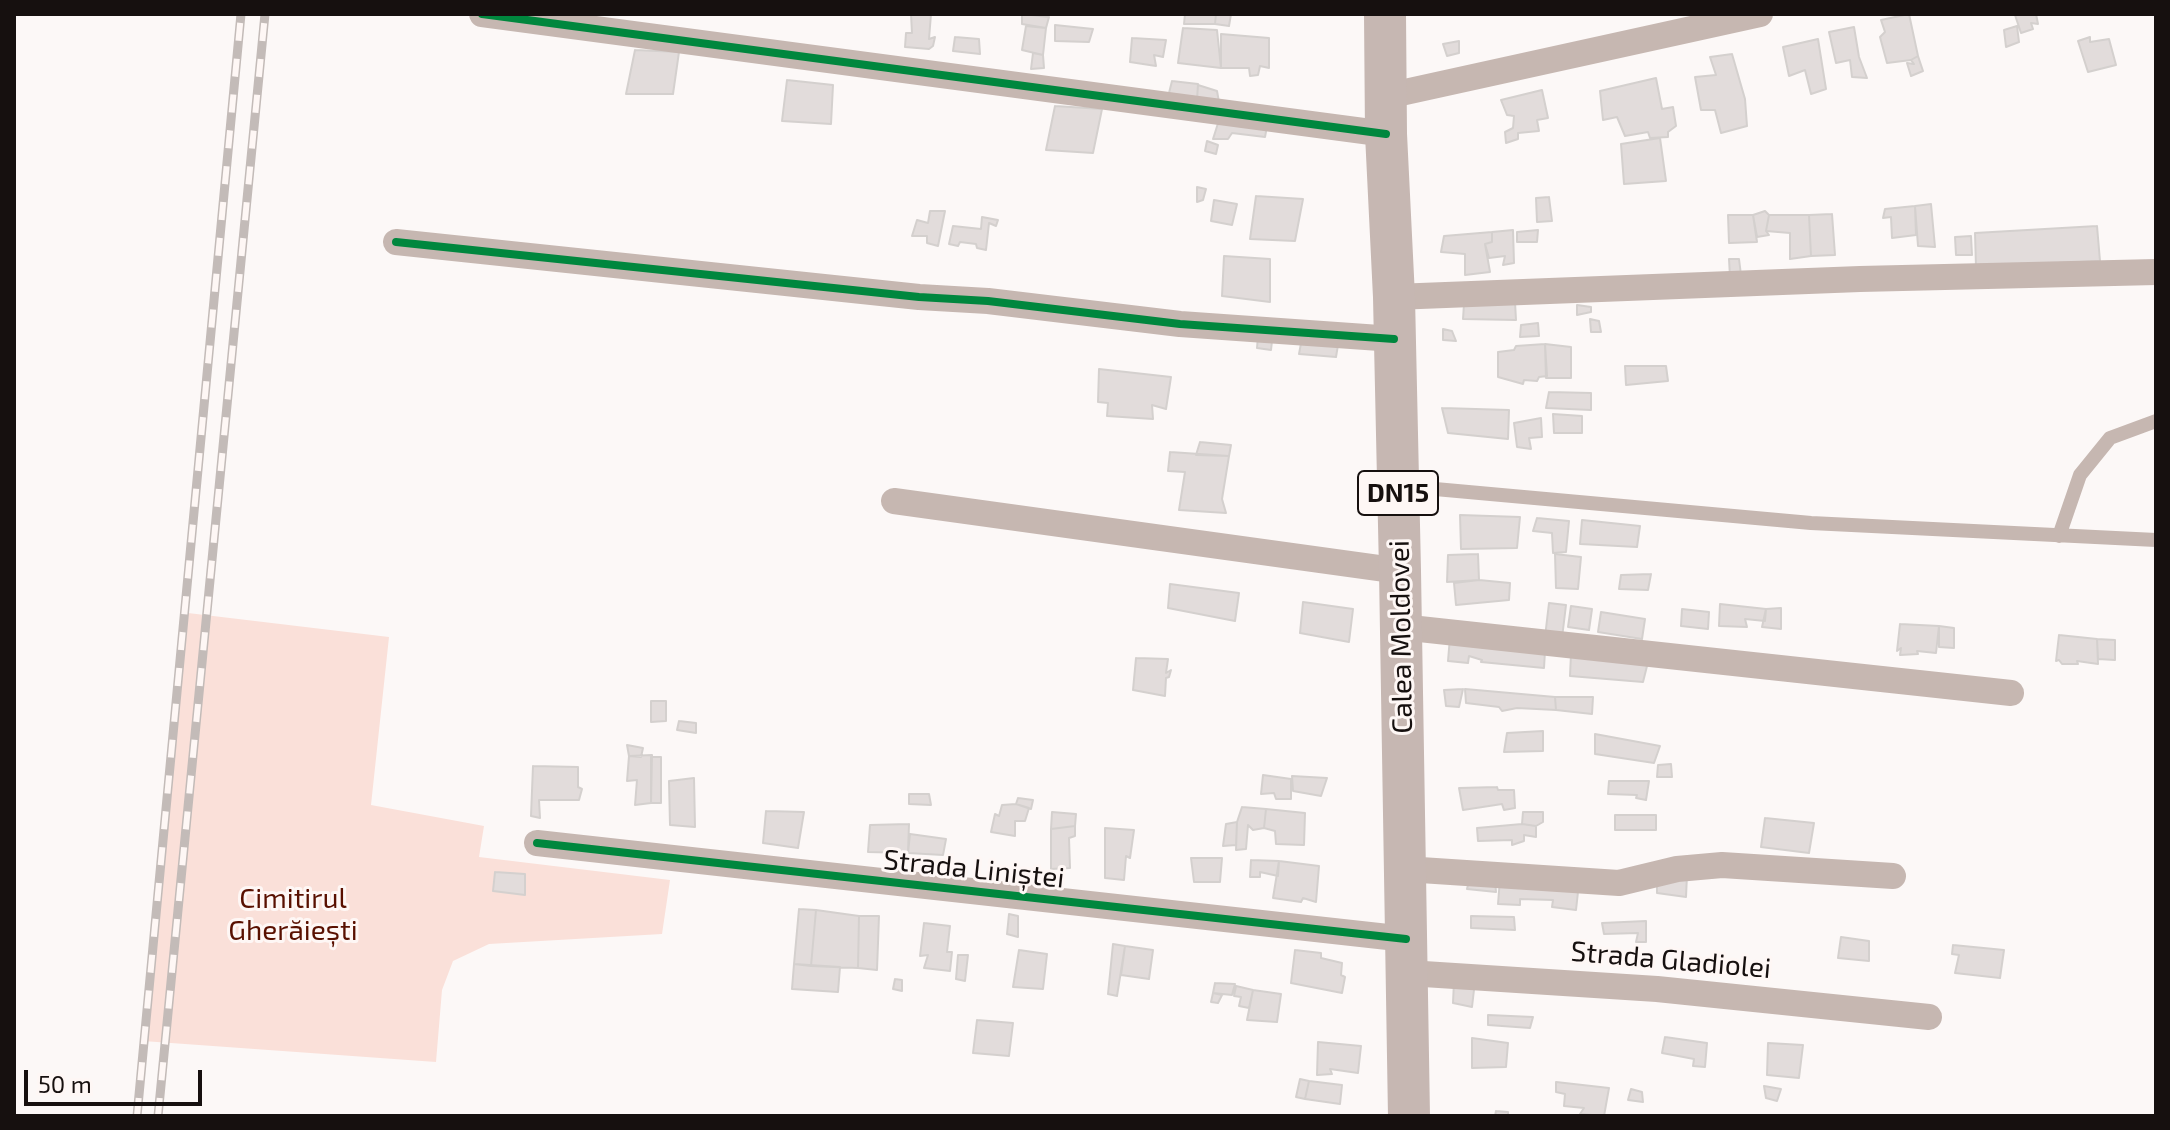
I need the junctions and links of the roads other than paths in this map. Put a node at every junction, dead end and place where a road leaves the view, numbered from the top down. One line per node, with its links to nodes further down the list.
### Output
1 (482, 14): 4 (street)
2 (1385, 14): 4 (main road, Calea Moldovei / DN15)
3 (1760, 14): 4 (street)
4 (1386, 115): 7 (main road, Calea Moldovei / DN15)
5 (396, 242): 8 (street)
6 (2156, 272): 7 (street)
7 (1394, 297): 8 (main road, Calea Moldovei / DN15)
8 (1394, 339): 10 (main road, Calea Moldovei / DN15)
9 (2156, 421): 12 (lane)
10 (1398, 486): 12 (lane); 14 (main road, Calea Moldovei / DN15)
11 (894, 501): 14 (street)
12 (2059, 536): 13 (lane)
13 (2156, 540)
14 (1400, 571): 15 (main road, Calea Moldovei / DN15)
15 (1401, 627): 16 (street); 18 (main road, Calea Moldovei / DN15)
16 (2011, 693)
17 (537, 843): 20 (street, Strada Liniștei)
18 (1405, 869): 19 (street); 20 (main road, Calea Moldovei / DN15)
19 (1893, 876)
20 (1407, 956): 21 (street, Strada Gladiolei); 22 (main road, Calea Moldovei / DN15)
21 (1929, 1017)
22 (1409, 1116)

